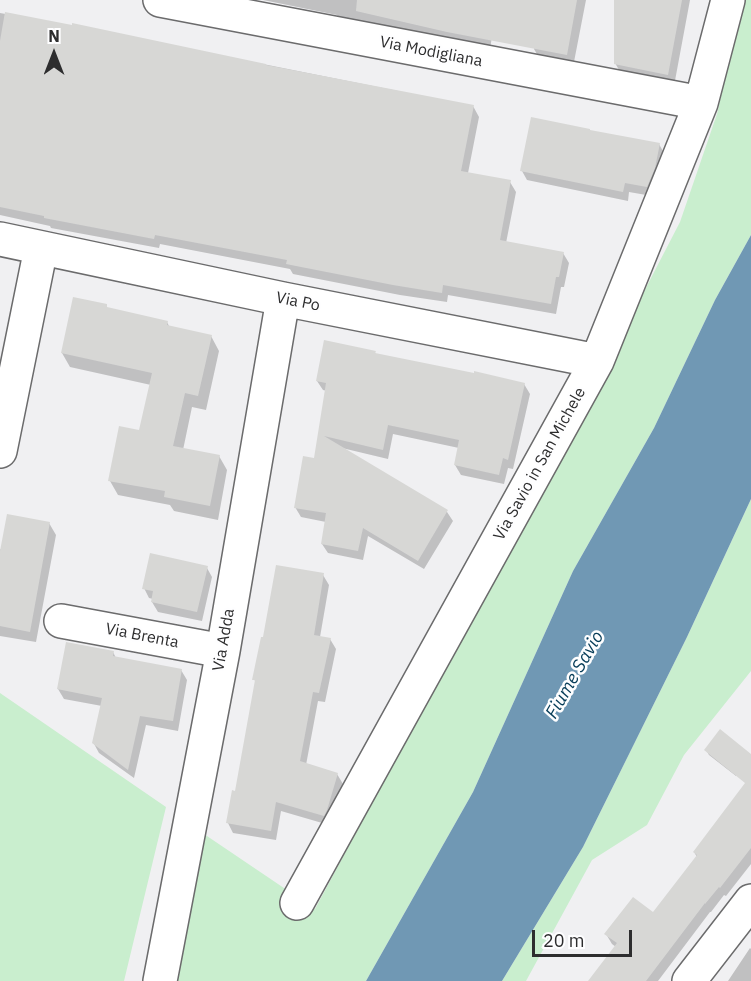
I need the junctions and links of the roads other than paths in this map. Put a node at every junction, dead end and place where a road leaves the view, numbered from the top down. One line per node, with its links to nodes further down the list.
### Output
1 (160, 0): 3 (street, Via Modigliana)
2 (728, 0): 3 (street, Via Savio in San Michele)
3 (701, 104): 7 (street, Via Savio in San Michele)
4 (0, 239): 5 (street, Via Po)
5 (41, 248): 6 (street, Via Po); 8 (street)
6 (283, 299): 7 (street, Via Po); 10 (street, Via Adda)
7 (597, 361): 12 (street, Via Savio in San Michele)
8 (0, 451)
9 (61, 621): 10 (street, Via Brenta)
10 (223, 651): 13 (street, Via Adda)
11 (751, 901): 14 (street)
12 (297, 903)
13 (160, 981)
14 (689, 981)

